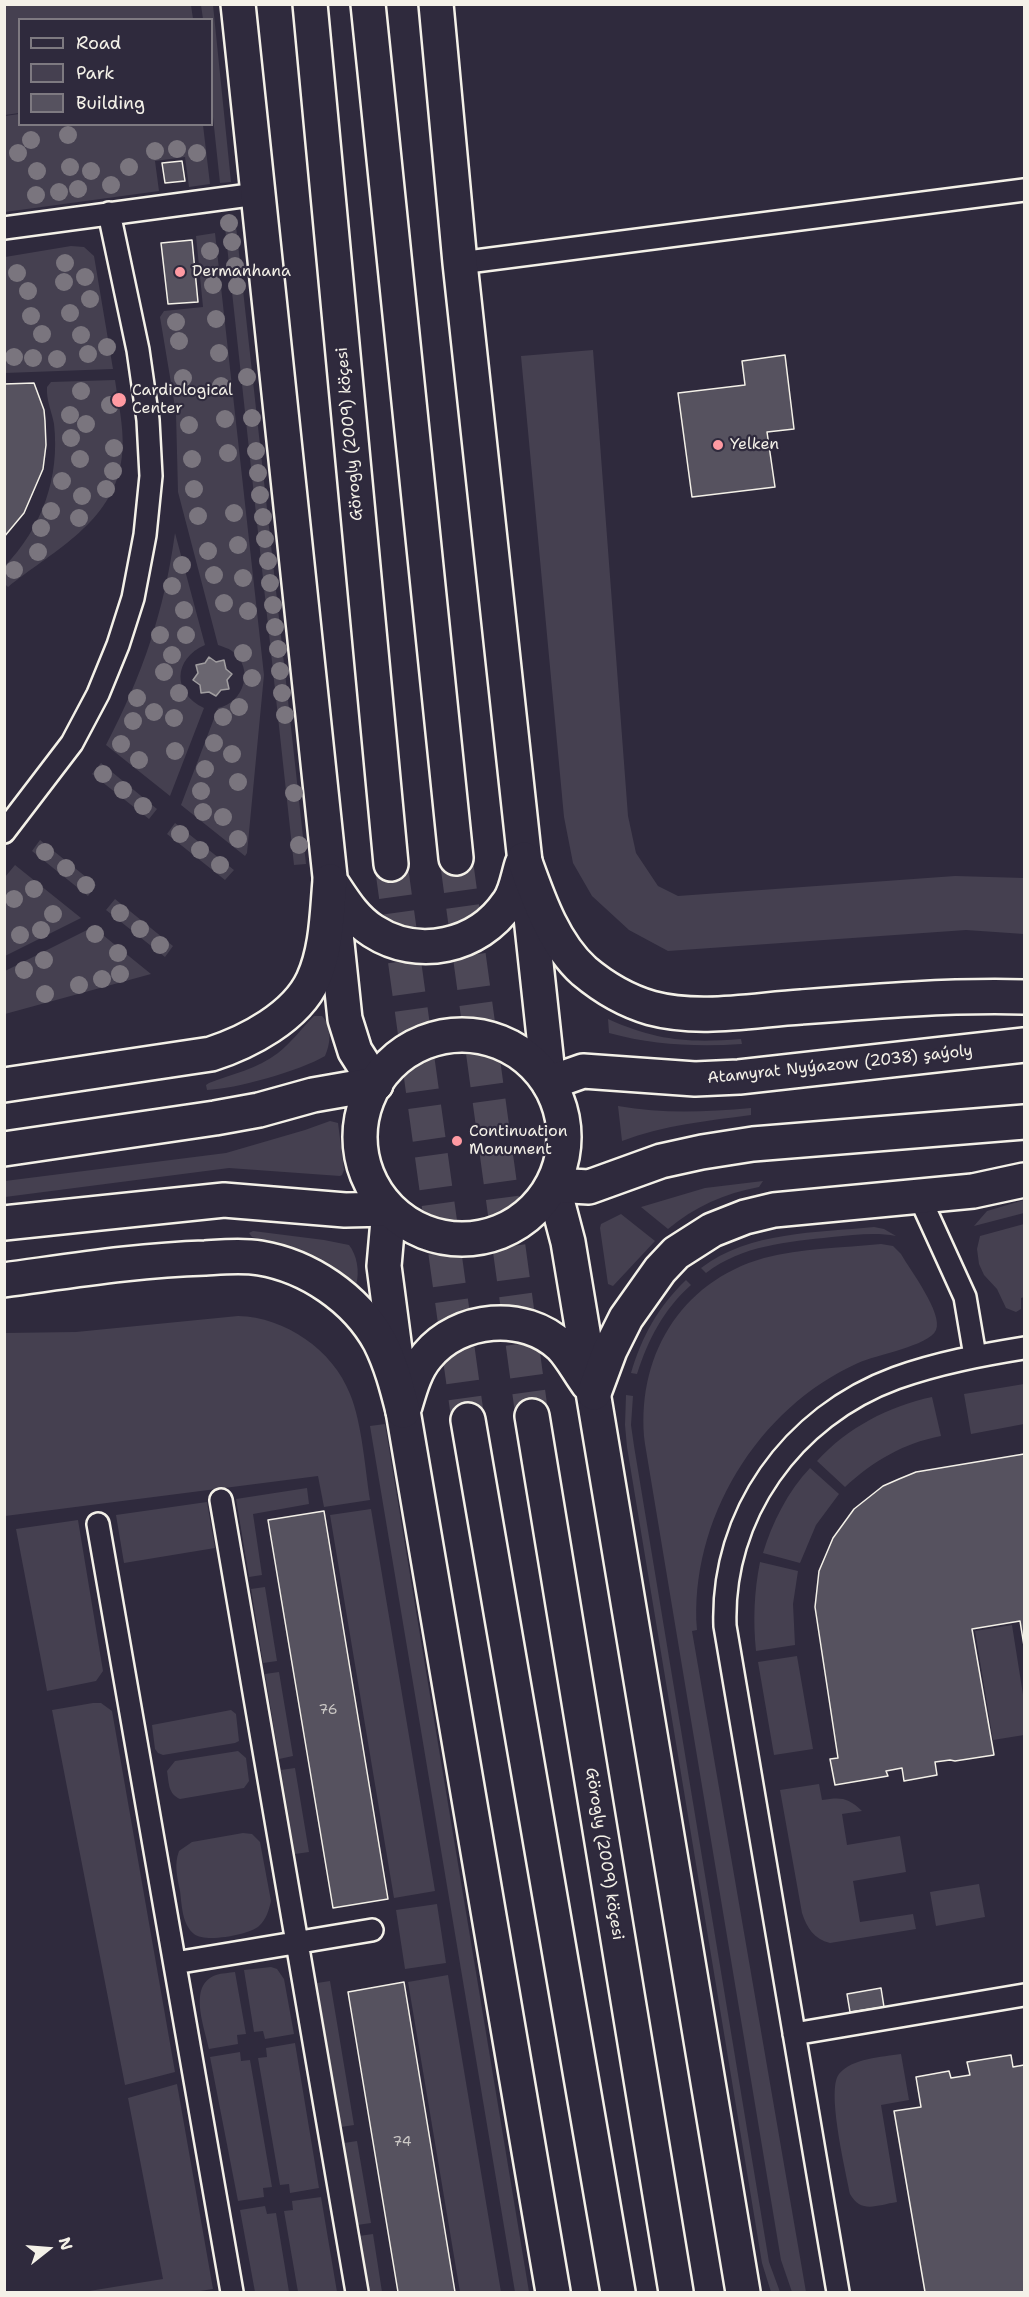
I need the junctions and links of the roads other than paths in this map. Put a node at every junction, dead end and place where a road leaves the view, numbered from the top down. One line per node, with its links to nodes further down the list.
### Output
1 (238, 4): 6 (main road)
2 (310, 4): 13 (main road, Görogly (2009) köçesi)
3 (368, 4): 11 (main road)
4 (436, 4): 9 (main road)
5 (1024, 190): 9 (lane)
6 (257, 194): 7 (lane); 14 (main road)
7 (110, 213): 8 (lane); 10 (lane)
8 (4, 228)
9 (460, 263): 12 (main road)
10 (4, 832)
11 (456, 858)
12 (524, 859): 14 (main road); 15 (main road); 17 (main road)
13 (391, 864)
14 (330, 881): 18 (main road); 19 (main road)
15 (1024, 997)
16 (1024, 1045): 17 (main road, Atamyrat Nyýazow (2038) şaýoly)
17 (549, 1083): 18 (main road); 23 (main road)
18 (375, 1084): 21 (main road); 25 (main road)
19 (4, 1085)
20 (1024, 1122): 23 (main road)
21 (4, 1149)
22 (1024, 1180): 24 (main road)
23 (553, 1185): 25 (main road); 30 (main road)
24 (919, 1196): 29 (lane); 30 (main road)
25 (389, 1209): 26 (main road); 31 (main road)
26 (4, 1223)
27 (4, 1280): 31 (main road)
28 (1024, 1348): 29 (lane)
29 (975, 1356): 40 (lane)
30 (594, 1393): 31 (main road); 46 (main road)
31 (403, 1411): 43 (main road)
32 (532, 1416): 45 (main road, Görogly (2009) köçesi)
33 (468, 1420): 44 (main road)
34 (221, 1500): 37 (lane)
35 (98, 1524): 38 (lane)
36 (372, 1930): 37 (lane)
37 (297, 1943): 38 (lane); 42 (lane)
38 (175, 1963): 41 (lane)
39 (1024, 1995): 40 (lane)
40 (794, 2034): 47 (lane)
41 (232, 2292)
42 (357, 2292)
43 (553, 2292)
44 (618, 2292)
45 (676, 2292)
46 (743, 2292)
47 (838, 2292)

